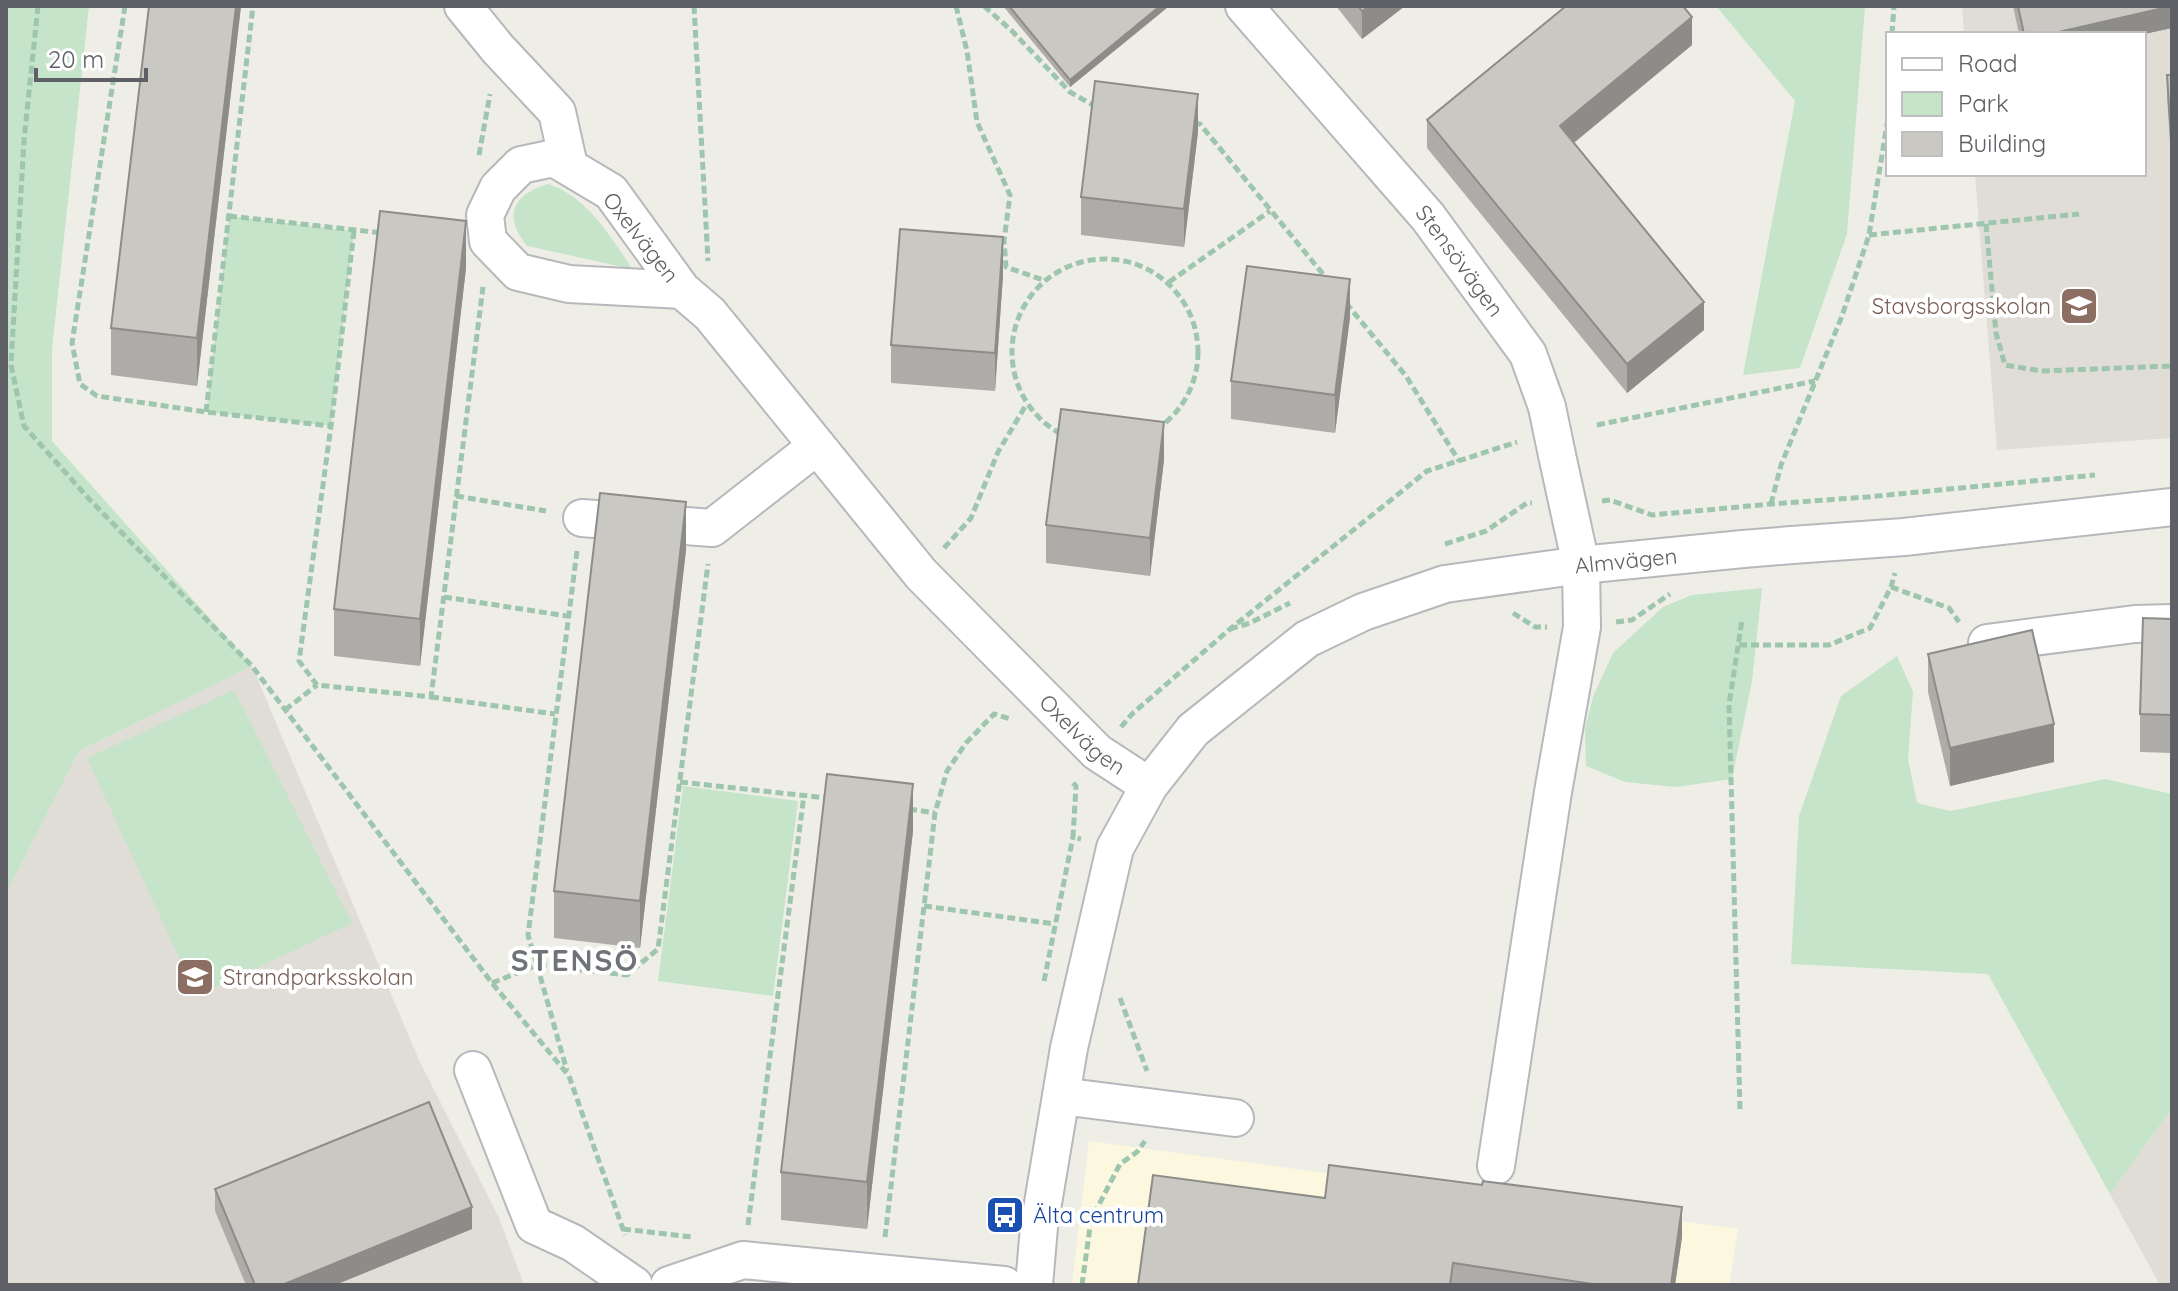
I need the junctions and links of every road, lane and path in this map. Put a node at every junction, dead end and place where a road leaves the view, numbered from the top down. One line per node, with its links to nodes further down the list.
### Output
1 (38, 6): 59 (path)
2 (125, 6): 36 (path)
3 (253, 6): 19 (path)
4 (463, 6): 11 (street)
5 (694, 6): 32 (path)
6 (956, 6): 25 (path)
7 (984, 6): 12 (path)
8 (1244, 6): 48 (street, Stensövägen, bridge)
9 (1894, 6): 10 (path)
10 (1892, 32)
11 (498, 49): 15 (street); 16 (path)
12 (1112, 110)
13 (1185, 122): 17 (path)
14 (1886, 130): 23 (path)
15 (569, 166): 30 (street, Oxelvägen); 30 (street, Oxelvägen)
16 (477, 167)
17 (1270, 211): 28 (path); 29 (path)
18 (2079, 214): 20 (path)
19 (229, 216): 21 (path); 36 (path)
20 (1986, 224): 23 (path); 33 (path)
21 (354, 231): 22 (path); 38 (path)
22 (396, 234)
23 (1869, 235): 34 (path)
24 (992, 266): 25 (path)
25 (1006, 267): 27 (path)
26 (484, 275): 42 (path)
27 (1043, 280): 29 (path); 35 (path)
28 (1328, 281)
29 (1169, 282): 35 (path)
30 (682, 290): 32 (street, Oxelvägen)
31 (1338, 293): 41 (path)
32 (710, 314): 40 (street, Oxelvägen)
33 (2172, 366)
34 (1816, 381): 37 (path); 43 (path)
35 (1026, 405): 49 (path)
36 (206, 412): 38 (path)
37 (1597, 425)
38 (331, 426): 57 (path)
39 (1522, 441): 41 (path)
40 (817, 446): 46 (street); 49 (street, Oxelvägen)
41 (1459, 461): 62 (path)
42 (456, 496): 45 (path); 51 (path)
43 (1771, 504)
44 (2172, 507): 47 (street, Almvägen)
45 (582, 518): 46 (street); 52 (path)
46 (712, 528): 63 (path)
47 (1904, 537): 48 (street, Almvägen, bridge); 50 (path)
48 (1581, 565): 65 (street, Almvägen); 81 (street, Stensövägen)
49 (921, 574): 62 (street, Oxelvägen)
50 (1891, 587): 55 (path); 56 (path)
51 (444, 597): 52 (path); 58 (path)
52 (567, 616): 60 (path)
53 (1742, 620): 56 (path)
54 (2172, 623): 55 (street)
55 (1976, 644)
56 (1739, 645): 79 (path)
57 (317, 685): 58 (path); 59 (path)
58 (431, 697): 60 (path)
59 (285, 710): 74 (path)
60 (555, 714): 73 (path)
61 (966, 743): 69 (path)
62 (1097, 752): 64 (path); 65 (street, Oxelvägen)
63 (680, 782): 66 (path); 73 (path)
64 (1076, 786)
65 (1149, 786): 78 (street, Oxelvägen)
66 (804, 795): 67 (path); 85 (path)
67 (834, 799)
68 (906, 809): 69 (path)
69 (935, 813): 71 (path)
70 (1073, 837): 72 (path)
71 (924, 906): 72 (path); 86 (path)
72 (1055, 924): 75 (path)
73 (537, 965): 74 (path); 77 (path)
74 (492, 983): 77 (path)
75 (1043, 988)
76 (473, 1070): 87 (street)
77 (569, 1076): 82 (path)
78 (1061, 1096): 80 (street); 90 (street, Oxelvägen)
79 (1740, 1109)
80 (1235, 1118)
81 (1496, 1166)
82 (623, 1229): 83 (path); 84 (path)
83 (700, 1238)
84 (628, 1243)
85 (743, 1260): 86 (street); 88 (street)
86 (881, 1273): 89 (street)
87 (634, 1285)
88 (669, 1285)
89 (1004, 1285)
90 (1034, 1285)

